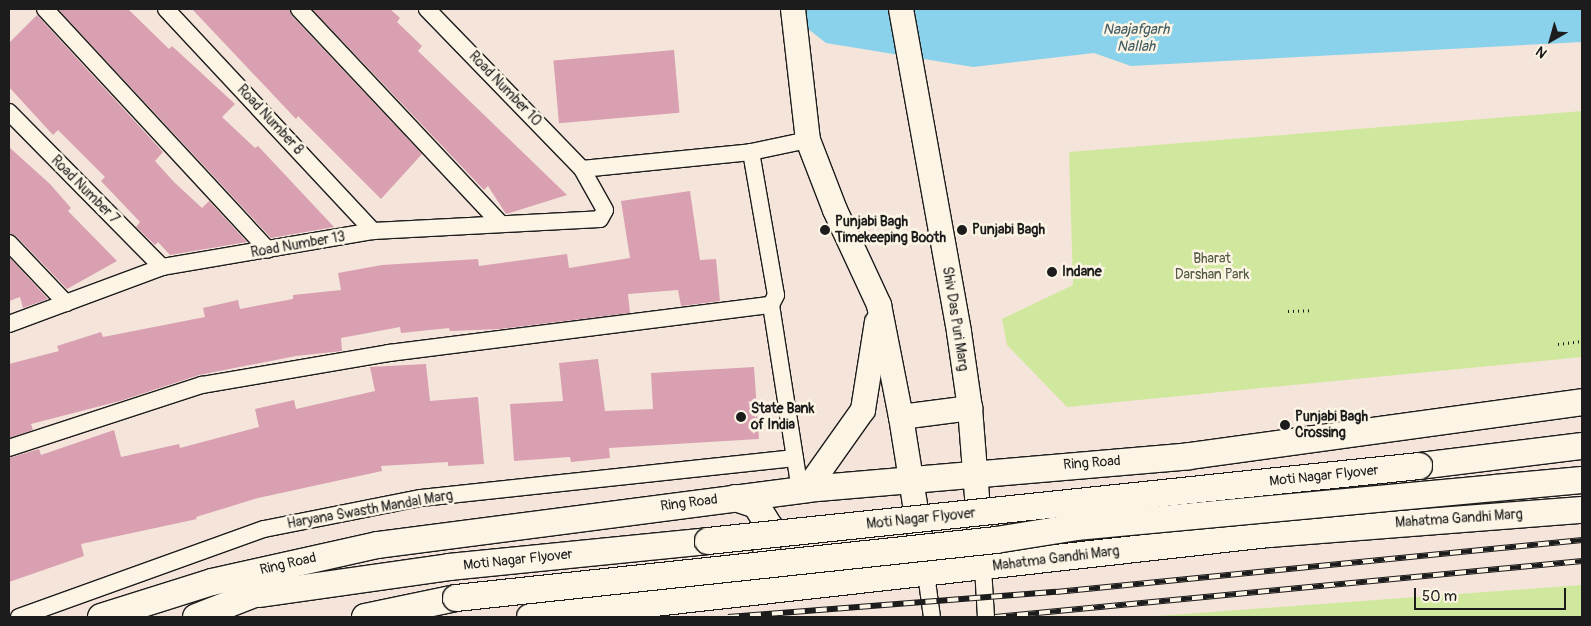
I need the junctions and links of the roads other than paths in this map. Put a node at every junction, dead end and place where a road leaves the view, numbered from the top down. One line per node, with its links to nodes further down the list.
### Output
1 (45, 9): 15 (street)
2 (166, 9): 13 (street, Road Number 8)
3 (298, 9): 12 (street)
4 (427, 9): 10 (street, Road Number 10)
5 (793, 9): 8 (main road)
6 (901, 9): 22 (main road, Shiv Das Puri Marg)
7 (9, 112): 16 (street, Road Number 7)
8 (808, 140): 9 (street); 19 (main road)
9 (751, 152): 10 (street); 18 (street)
10 (582, 169): 11 (street, Road Number 10)
11 (597, 220): 12 (street, Road Number 13)
12 (501, 224): 13 (street, Road Number 13)
13 (374, 231): 15 (street, Road Number 13)
14 (9, 243): 17 (street)
15 (268, 250): 16 (street, Road Number 13)
16 (162, 267): 17 (street, Road Number 13)
17 (66, 303): 20 (street, Road Number 13)
18 (771, 305): 25 (street); 27 (street)
19 (879, 305): 23 (main road); 31 (main road)
20 (9, 324)
21 (1582, 402): 26 (main road, Ring Road)
22 (970, 408): 23 (main road); 28 (main road, Shiv Das Puri Marg)
23 (901, 417): 30 (main road)
24 (1582, 446): 38 (main road, Moti Nagar Flyover, bridge)
25 (9, 448)
26 (1189, 456): 28 (main road, Ring Road); 34 (main road)
27 (795, 458): 31 (street); 40 (street, Haryana Swasth Mandal Marg)
28 (974, 476): 30 (main road, Ring Road); 36 (main road, Shiv Das Puri Marg)
29 (1582, 480): 43 (main road, bridge)
30 (911, 482): 31 (main road, Ring Road); 37 (main road)
31 (804, 490): 32 (main road, Ring Road)
32 (731, 498): 35 (main road, Ring Road); 39 (main road)
33 (1582, 510): 34 (main road, Mahatma Gandhi Marg)
34 (1236, 538): 36 (main road, Mahatma Gandhi Marg)
35 (378, 544): 38 (main road); 41 (main road, Ring Road)
36 (983, 568): 37 (main road, Mahatma Gandhi Marg); 46 (street)
37 (926, 574): 39 (main road, Mahatma Gandhi Marg); 45 (street)
38 (260, 594): 42 (main road)
39 (739, 594): 44 (main road, Mahatma Gandhi Marg)
40 (19, 617)
41 (101, 617)
42 (198, 617)
43 (365, 617)
44 (530, 617)
45 (932, 617)
46 (986, 617)

